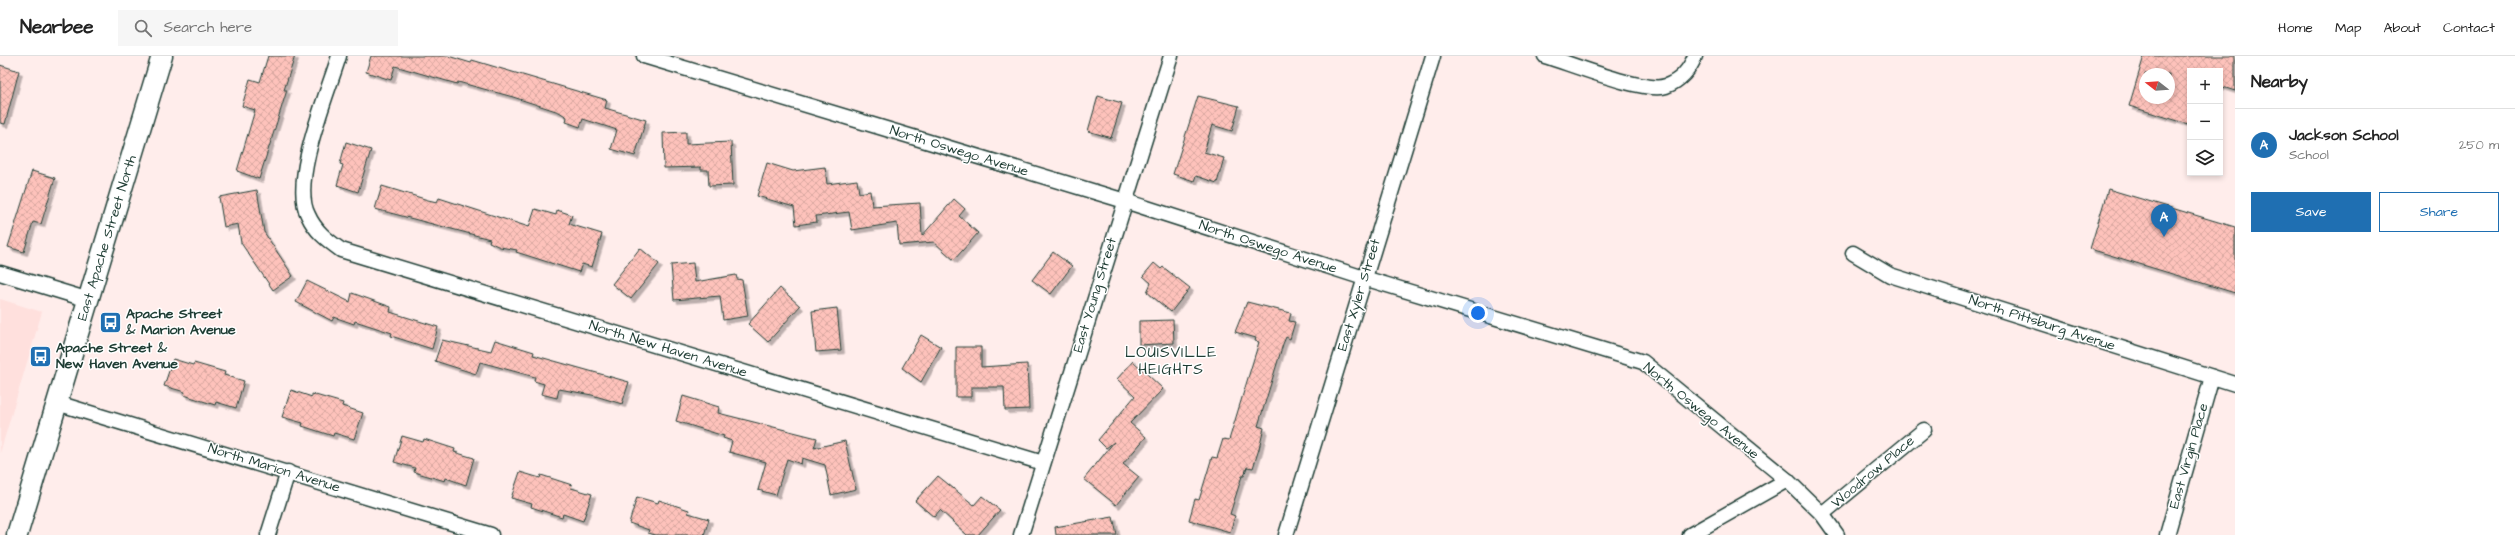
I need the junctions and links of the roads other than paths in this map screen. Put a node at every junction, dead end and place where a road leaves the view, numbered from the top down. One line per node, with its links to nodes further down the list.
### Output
1 (162, 56): 12 (main road, East Apache Street North)
2 (339, 56): 17 (street, North New Haven Avenue)
3 (644, 56): 8 (street, North Oswego Avenue)
4 (1171, 56): 8 (street, East Young Street)
5 (1433, 56): 11 (street, East Xyler Street)
6 (1545, 56): 7 (street)
7 (1695, 56)
8 (1125, 201): 11 (street, North Oswego Avenue); 17 (street, East Young Street)
9 (1853, 253): 13 (street, North Pittsburg Avenue)
10 (0, 273): 12 (street)
11 (1364, 278): 19 (street, North Oswego Avenue); 27 (street, East Xyler Street)
12 (89, 300): 15 (main road, East Apache Street North)
13 (2212, 377): 14 (street, North Pittsburg Avenue); 30 (street, East Virgin Place)
14 (2235, 384)
15 (57, 404): 18 (street, North Marion Avenue); 23 (main road, East Apache Street North)
16 (1924, 430): 20 (street, Woodrow Place)
17 (1042, 463): 26 (street, East Young Street)
18 (288, 472): 21 (street, North Marion Avenue); 24 (street)
19 (1787, 480): 20 (street, North Oswego Avenue); 28 (street)
20 (1822, 514): 29 (street, North Oswego Avenue)
21 (453, 529): 22 (street, North Marion Avenue)
22 (473, 532): 25 (street, North Marion Avenue)
23 (17, 535)
24 (268, 535)
25 (491, 535)
26 (1021, 535)
27 (1286, 535)
28 (1690, 535)
29 (1837, 535)
30 (2167, 535)

